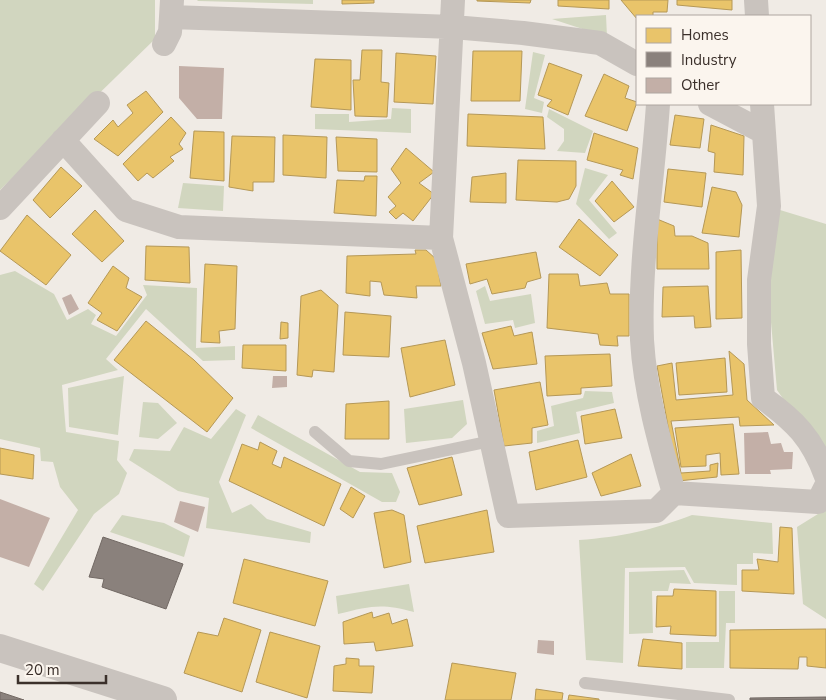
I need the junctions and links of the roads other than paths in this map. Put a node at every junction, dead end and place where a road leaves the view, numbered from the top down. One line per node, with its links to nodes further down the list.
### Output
1 (453, 0): 5 (street)
2 (756, 0): 4 (street)
3 (171, 9): 5 (street); 6 (street)
4 (757, 15)
5 (453, 28): 7 (street); 15 (street)
6 (164, 44)
7 (636, 63)
8 (98, 103): 13 (street)
9 (658, 105): 20 (street)
10 (712, 105): 12 (street)
11 (762, 105): 12 (street)
12 (763, 132): 18 (street)
13 (64, 140): 14 (street); 15 (street)
14 (0, 208)
15 (441, 238): 17 (street)
16 (315, 432): 17 (lane)
17 (491, 441): 20 (street)
18 (826, 476)
19 (826, 486): 20 (street)
20 (674, 493)
21 (0, 648): 23 (street)
22 (585, 683): 25 (lane)
23 (115, 693): 24 (street)
24 (163, 700)
25 (729, 700)

